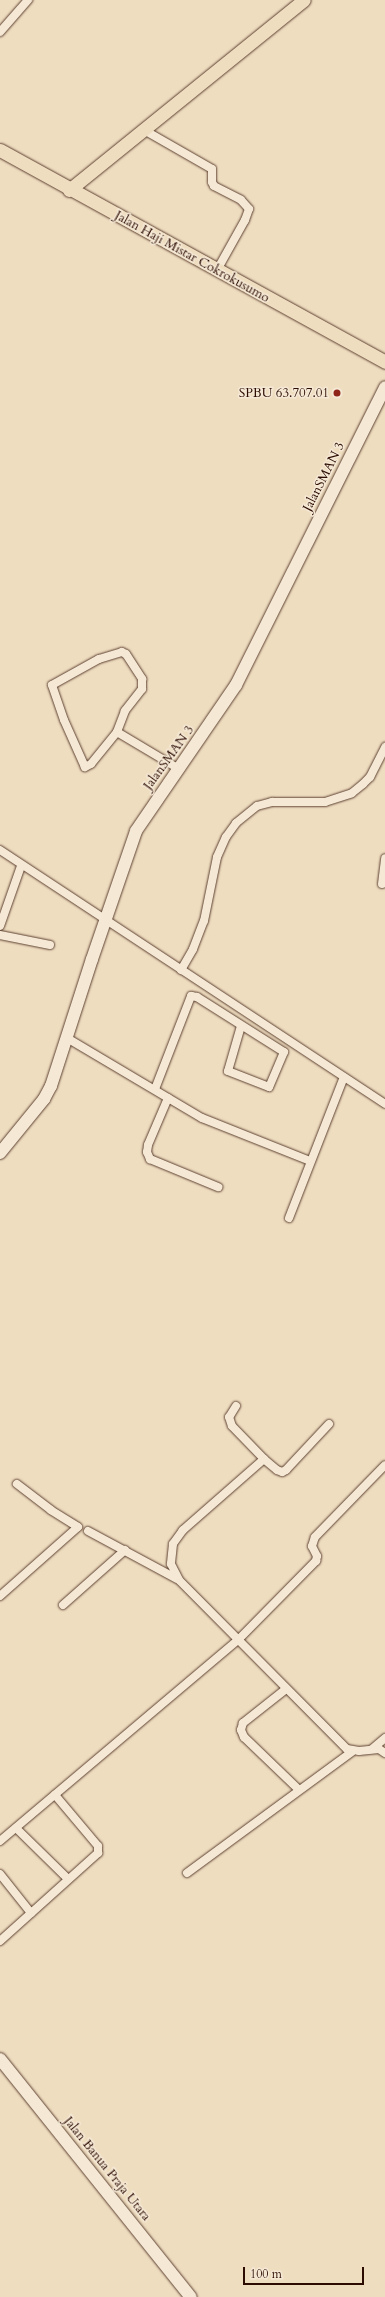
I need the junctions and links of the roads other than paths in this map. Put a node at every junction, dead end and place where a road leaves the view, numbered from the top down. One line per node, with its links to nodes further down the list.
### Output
1 (28, 0): 3 (street)
2 (302, 0): 4 (main road)
3 (0, 32)
4 (144, 130): 6 (main road); 7 (street)
5 (0, 150): 6 (main road, Jalan Haji Mistar Cokrokusumo)
6 (70, 190): 7 (main road, Jalan Haji Mistar Cokrokusumo)
7 (217, 270): 8 (main road, Jalan Haji Mistar Cokrokusumo)
8 (385, 362)
9 (385, 387): 12 (street, JalanSMAN 3)
10 (117, 732): 10 (street); 12 (street)
11 (385, 747): 21 (street)
12 (179, 769): 17 (street, JalanSMAN 3)
13 (0, 850): 15 (street)
14 (385, 858): 16 (street)
15 (21, 866): 17 (street); 18 (street)
16 (382, 884)
17 (106, 921): 21 (street); 23 (street, JalanSMAN 3)
18 (0, 926)
19 (0, 935): 20 (street)
20 (50, 945)
21 (181, 970): 24 (street)
22 (241, 1026): 22 (street); 25 (street)
23 (67, 1038): 25 (street); 28 (street, JalanSMAN 3)
24 (344, 1077): 27 (street); 29 (street)
25 (155, 1089): 26 (street)
26 (168, 1098): 29 (street); 30 (street)
27 (385, 1104)
28 (0, 1153)
29 (310, 1161): 31 (street)
30 (218, 1187)
31 (289, 1218)
32 (236, 1406): 34 (street)
33 (329, 1424): 34 (street)
34 (264, 1459): 39 (street)
35 (385, 1465): 42 (street)
36 (17, 1484): 40 (street)
37 (88, 1531): 38 (street)
38 (125, 1550): 39 (street); 41 (street)
39 (179, 1580): 42 (street)
40 (0, 1596)
41 (63, 1605)
42 (239, 1639): 43 (street); 49 (street)
43 (286, 1689): 46 (street); 48 (street)
44 (385, 1738): 45 (street)
45 (372, 1749): 46 (street); 47 (street)
46 (353, 1751): 48 (street)
47 (385, 1753)
48 (300, 1790): 52 (street)
49 (55, 1794): 50 (street); 54 (street)
50 (16, 1828): 51 (street); 54 (street)
51 (0, 1841)
52 (187, 1873)
53 (0, 1874): 55 (street)
54 (68, 1878): 55 (street)
55 (31, 1913): 56 (street)
56 (0, 1941)
57 (0, 2059): 58 (street, Jalan Banua Praja Utara)
58 (191, 2297)

